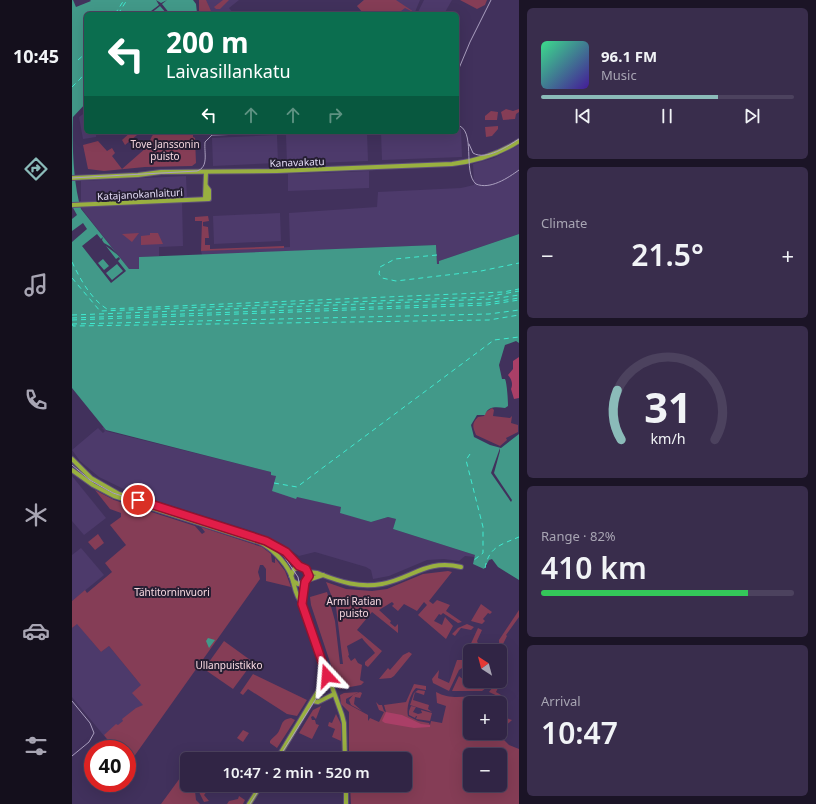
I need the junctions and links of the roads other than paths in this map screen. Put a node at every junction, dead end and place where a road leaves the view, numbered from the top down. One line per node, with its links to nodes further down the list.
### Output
1 (519, 141): 2 (main road, Kanavakatu)
2 (206, 172): 3 (main road, Kanavakatu); 4 (main road, Katajanokanlaituri)
3 (74, 178)
4 (72, 206)
5 (72, 459): 7 (main road)
6 (72, 470): 11 (main road)
7 (300, 567): 9 (main road); 11 (main road)
8 (462, 567): 10 (main road)
9 (308, 572): 10 (main road); 12 (main road)
10 (323, 575): 12 (main road)
11 (292, 577): 12 (main road); 13 (main road)
12 (306, 581): 13 (main road)
13 (302, 603): 14 (main road)
14 (327, 676): 15 (main road); 16 (main road)
15 (334, 694): 16 (main road); 18 (main road)
16 (313, 702): 17 (main road)
17 (281, 752)
18 (345, 752)
19 (257, 792): 21 (main road)
20 (346, 792): 22 (main road)
21 (249, 804)
22 (346, 804)

